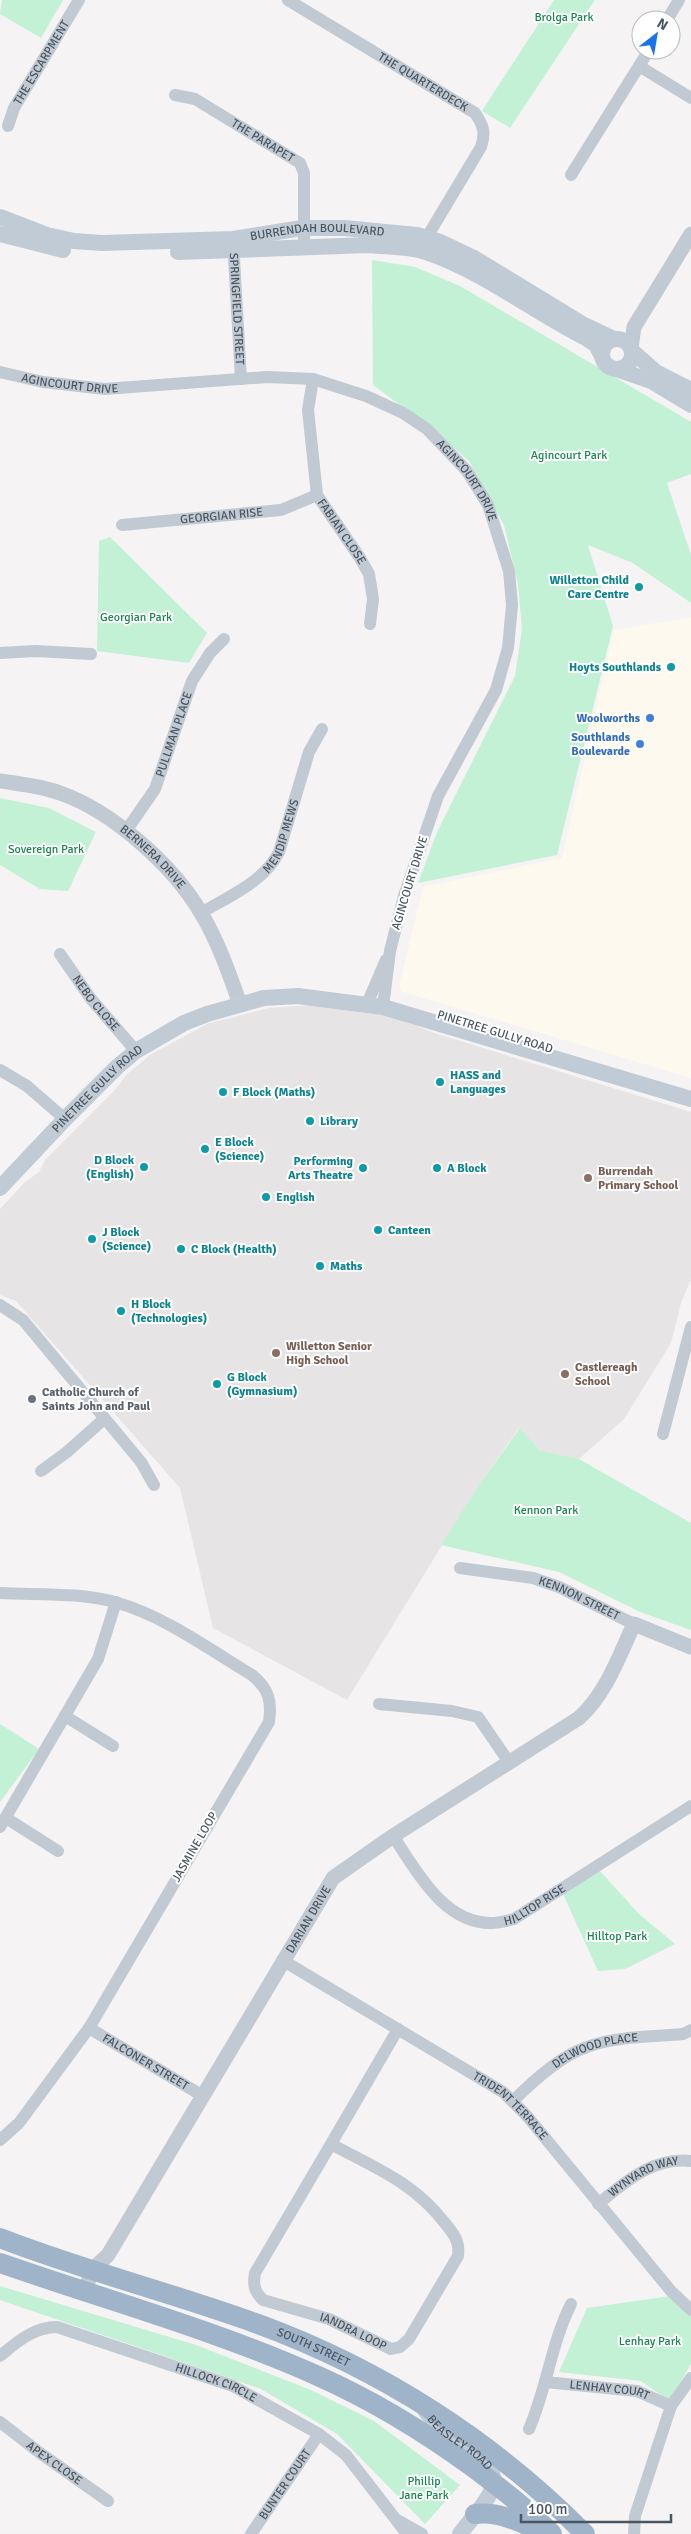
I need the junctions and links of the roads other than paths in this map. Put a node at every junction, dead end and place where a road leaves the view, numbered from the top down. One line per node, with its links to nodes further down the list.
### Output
1 (79, 0): 7 (street, THE ESCARPMENT)
2 (288, 0): 14 (street, THE QUARTERDECK)
3 (643, 60): 4 (street)
4 (639, 66): 6 (street); 8 (street)
5 (176, 96): 10 (street, THE PARAPET)
6 (691, 98)
7 (8, 126)
8 (571, 175)
9 (0, 217): 13 (main road, BURRENDAH BOULEVARD)
10 (302, 228): 13 (main road, BURRENDAH BOULEVARD); 14 (main road, BURRENDAH BOULEVARD); 15 (street, THE PARAPET)
11 (0, 234): 13 (main road, BURRENDAH BOULEVARD)
12 (691, 234): 16 (street)
13 (233, 245): 15 (main road, BURRENDAH BOULEVARD); 20 (street, SPRINGFIELD STREET)
14 (426, 245): 15 (main road, BURRENDAH BOULEVARD); 16 (main road, BURRENDAH BOULEVARD); 17 (main road, BURRENDAH BOULEVARD)
15 (304, 247)
16 (624, 344): 17 (main road); 18 (main road); 22 (main road, BURRENDAH BOULEVARD)
17 (602, 356): 18 (main road)
18 (619, 370): 23 (main road)
19 (0, 372): 20 (street, AGINCOURT DRIVE)
20 (241, 379): 21 (street, AGINCOURT DRIVE)
21 (313, 380): 24 (street, FABIAN CLOSE); 35 (street, AGINCOURT DRIVE)
22 (691, 390)
23 (691, 405)
24 (317, 494): 25 (street, GEORGIAN RISE); 26 (street, FABIAN CLOSE)
25 (122, 525)
26 (370, 624)
27 (224, 639): 32 (street, PULLMAN PLACE)
28 (0, 653): 29 (street)
29 (91, 654)
30 (322, 729): 33 (street, MENDIP MEWS)
31 (0, 781): 32 (street, BERNERA DRIVE)
32 (126, 831): 33 (street, BERNERA DRIVE)
33 (201, 912): 36 (street, BERNERA DRIVE)
34 (60, 954): 37 (street, NEBO CLOSE)
35 (376, 1001): 36 (main road, PINETREE GULLY ROAD); 39 (main road, PINETREE GULLY ROAD); 40 (main road, PINETREE GULLY ROAD)
36 (240, 1004): 37 (main road, PINETREE GULLY ROAD)
37 (136, 1051): 41 (main road, PINETREE GULLY ROAD)
38 (0, 1070): 41 (street)
39 (691, 1090)
40 (691, 1099)
41 (65, 1118): 42 (main road, PINETREE GULLY ROAD)
42 (0, 1188)
43 (0, 1305): 45 (street)
44 (691, 1327): 46 (street)
45 (104, 1420): 47 (street); 48 (street)
46 (664, 1434)
47 (41, 1471)
48 (154, 1485)
49 (460, 1568): 52 (street, KENNON STREET)
50 (0, 1593): 51 (street, JASMINE LOOP)
51 (116, 1602): 55 (street); 63 (street, JASMINE LOOP)
52 (634, 1624): 53 (street, KENNON STREET); 57 (street, DARIAN DRIVE)
53 (691, 1647)
54 (379, 1704): 57 (street)
55 (64, 1716): 56 (street); 59 (street)
56 (114, 1746)
57 (509, 1762): 60 (street, DARIAN DRIVE)
58 (691, 1806): 60 (street, HILLTOP RISE)
59 (3, 1823): 61 (street)
60 (394, 1836): 62 (street, DARIAN DRIVE)
61 (58, 1851)
62 (282, 1960): 64 (street, TRIDENT TERRACE); 66 (street, DARIAN DRIVE)
63 (89, 2028): 66 (street, FALCONER STREET); 68 (street, JASMINE LOOP)
64 (398, 2029): 67 (street, TRIDENT TERRACE); 69 (street, IANDRA LOOP)
65 (691, 2030): 67 (street, DELWOOD PLACE)
66 (203, 2096): 74 (street, DARIAN DRIVE)
67 (513, 2102): 71 (street, TRIDENT TERRACE)
68 (0, 2140)
69 (332, 2144): 69 (street, IANDRA LOOP)
70 (691, 2161): 71 (street, WYNYARD WAY)
71 (598, 2204): 77 (street, TRIDENT TERRACE)
72 (0, 2238): 74 (highway, SOUTH STREET)
73 (0, 2263): 75 (highway, SOUTH STREET)
74 (101, 2267): 75 (street, DARIAN DRIVE); 81 (highway, SOUTH STREET)
75 (91, 2293): 86 (highway, SOUTH STREET)
76 (571, 2304): 80 (street)
77 (691, 2310)
78 (0, 2356): 85 (street, HILLOCK CIRCLE)
79 (691, 2378): 82 (street)
80 (545, 2382): 82 (street, LENHAY COURT); 84 (street)
81 (422, 2404): 86 (main road, BEASLEY ROAD); 87 (highway, SOUTH STREET)
82 (670, 2406): 99 (street)
83 (0, 2422): 88 (street, APEX CLOSE)
84 (529, 2429)
85 (319, 2434): 90 (street, HILLOCK CIRCLE); 91 (street, BUNTER COURT)
86 (494, 2483): 87 (main road, BEASLEY ROAD); 89 (main road, BEASLEY ROAD); 94 (main road, BEASLEY ROAD); 97 (highway, SOUTH STREET)
87 (532, 2484): 98 (highway, SOUTH STREET)
88 (108, 2501)
89 (475, 2514): 95 (main road, BEASLEY ROAD); 96 (highway)
90 (399, 2521): 92 (street, HILLOCK CIRCLE); 93 (street, HILLOCK CIRCLE)
91 (251, 2534)
92 (407, 2534)
93 (422, 2534)
94 (447, 2534)
95 (460, 2534)
96 (545, 2534)
97 (552, 2534)
98 (585, 2534)
99 (634, 2534)

